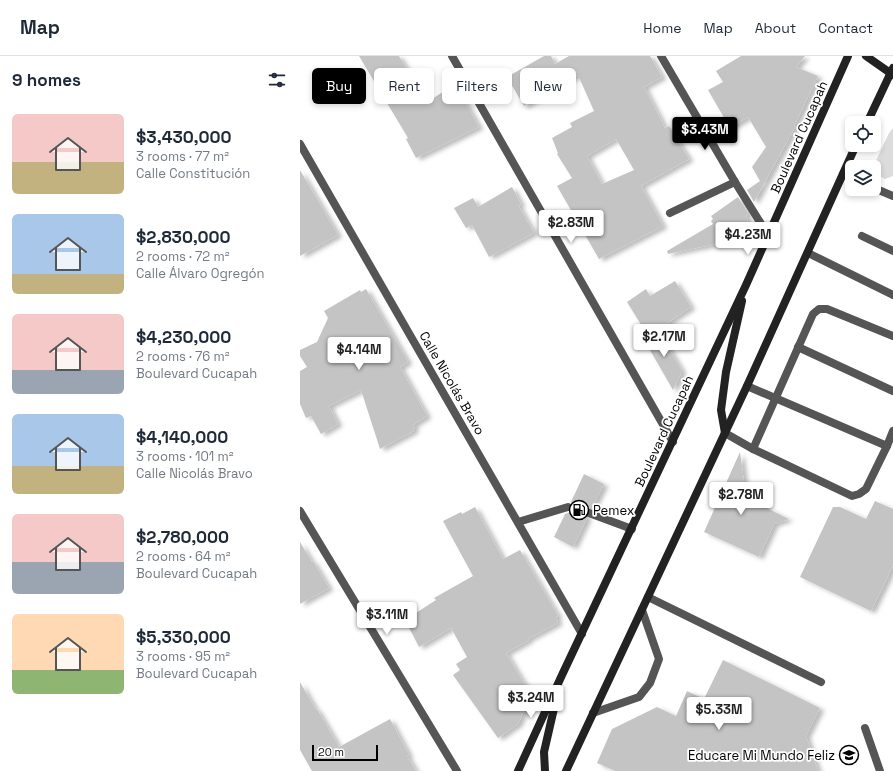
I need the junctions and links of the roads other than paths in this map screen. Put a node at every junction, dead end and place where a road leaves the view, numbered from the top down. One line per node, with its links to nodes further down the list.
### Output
1 (452, 56): 28 (street)
2 (661, 56): 11 (street)
3 (848, 56): 15 (main road, Boulevard Cucapah)
4 (866, 56): 5 (main road)
5 (892, 72): 6 (main road)
6 (870, 116)
7 (300, 144): 34 (street, Calle Nicolás Bravo)
8 (853, 152): 9 (main road)
9 (842, 174): 10 (street); 18 (main road)
10 (845, 175)
11 (735, 182): 14 (street); 15 (street)
12 (881, 191): 13 (street)
13 (893, 196)
14 (670, 213)
15 (768, 235): 19 (main road, Boulevard Cucapah)
16 (862, 236): 17 (street)
17 (893, 251)
18 (808, 253): 20 (street); 23 (main road)
19 (746, 285): 27 (main road); 28 (main road, Boulevard Cucapah)
20 (893, 295)
21 (893, 336): 22 (street)
22 (798, 347): 24 (street); 25 (street)
23 (747, 386): 25 (street); 27 (main road)
24 (893, 391)
25 (776, 399): 29 (street); 30 (street)
26 (893, 431): 29 (street)
27 (725, 433): 30 (street); 36 (main road)
28 (673, 442): 35 (main road, Boulevard Cucapah)
29 (887, 446): 30 (street)
30 (753, 450)
31 (568, 507): 34 (street)
32 (300, 511): 43 (street)
33 (590, 513): 35 (street)
34 (518, 522): 38 (street, Calle Nicolás Bravo)
35 (632, 529): 38 (main road, Boulevard Cucapah)
36 (648, 598): 37 (main road); 40 (street)
37 (642, 610): 41 (main road); 41 (street)
38 (582, 634): 39 (main road, Boulevard Cucapah)
39 (562, 675): 44 (main road, Boulevard Cucapah); 45 (main road)
40 (822, 682)
41 (594, 713): 46 (main road)
42 (865, 728): 47 (street)
43 (457, 771)
44 (518, 771)
45 (545, 771)
46 (566, 771)
47 (880, 771)

